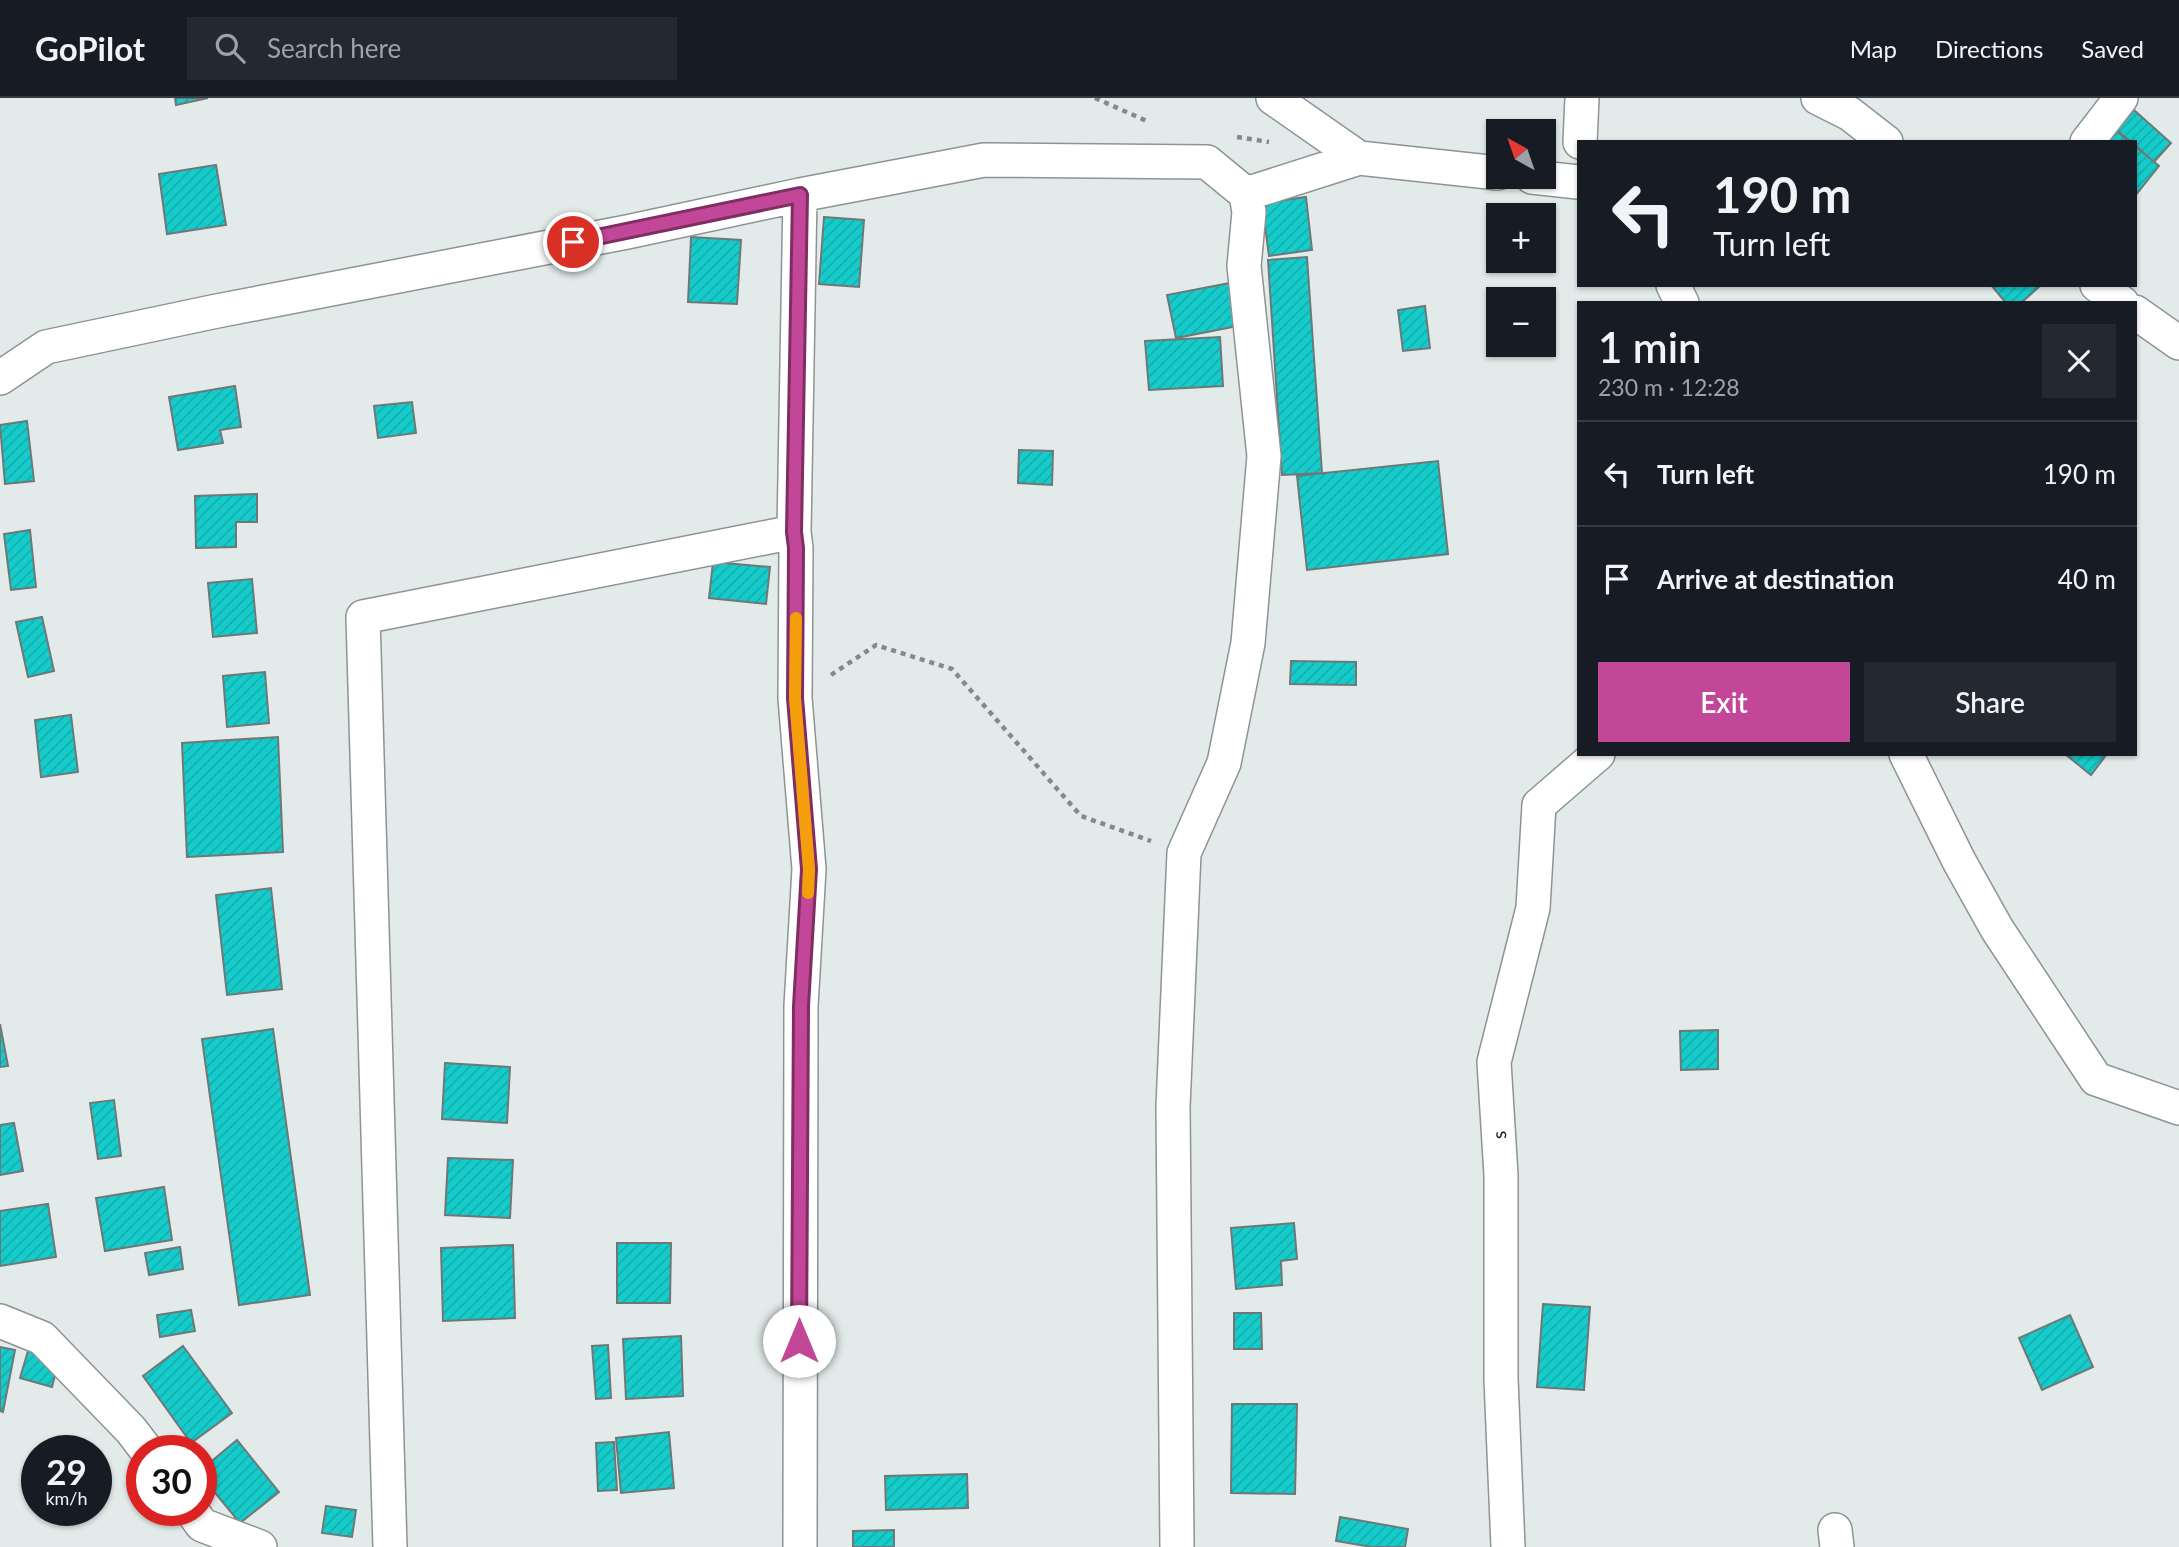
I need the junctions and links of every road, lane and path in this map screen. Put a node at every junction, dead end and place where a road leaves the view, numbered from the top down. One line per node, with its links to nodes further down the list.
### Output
1 (1273, 98): 8 (street)
2 (1582, 98): 5 (street)
3 (1818, 98): 6 (street)
4 (2121, 98): 7 (street)
5 (1580, 140)
6 (1883, 140)
7 (2090, 140)
8 (1359, 158): 9 (street); 12 (street)
9 (1486, 172)
10 (1556, 180): 11 (street)
11 (1577, 182)
12 (1247, 194): 13 (street); 23 (street)
13 (800, 195): 18 (street); 19 (street)
14 (2100, 287): 15 (street)
15 (2119, 301)
16 (2137, 313): 17 (street)
17 (2179, 343)
18 (0, 378)
19 (794, 532): 20 (street); 29 (street)
20 (795, 698): 23 (path); 30 (street)
21 (1596, 756): 32 (street, s)
22 (1907, 756): 24 (street)
23 (1184, 853): 31 (street)
24 (2179, 1108)
25 (0, 1321): 26 (street)
26 (135, 1435)
27 (205, 1526): 28 (street)
28 (260, 1547)
29 (390, 1547)
30 (800, 1547)
31 (1177, 1547)
32 (1508, 1547)

